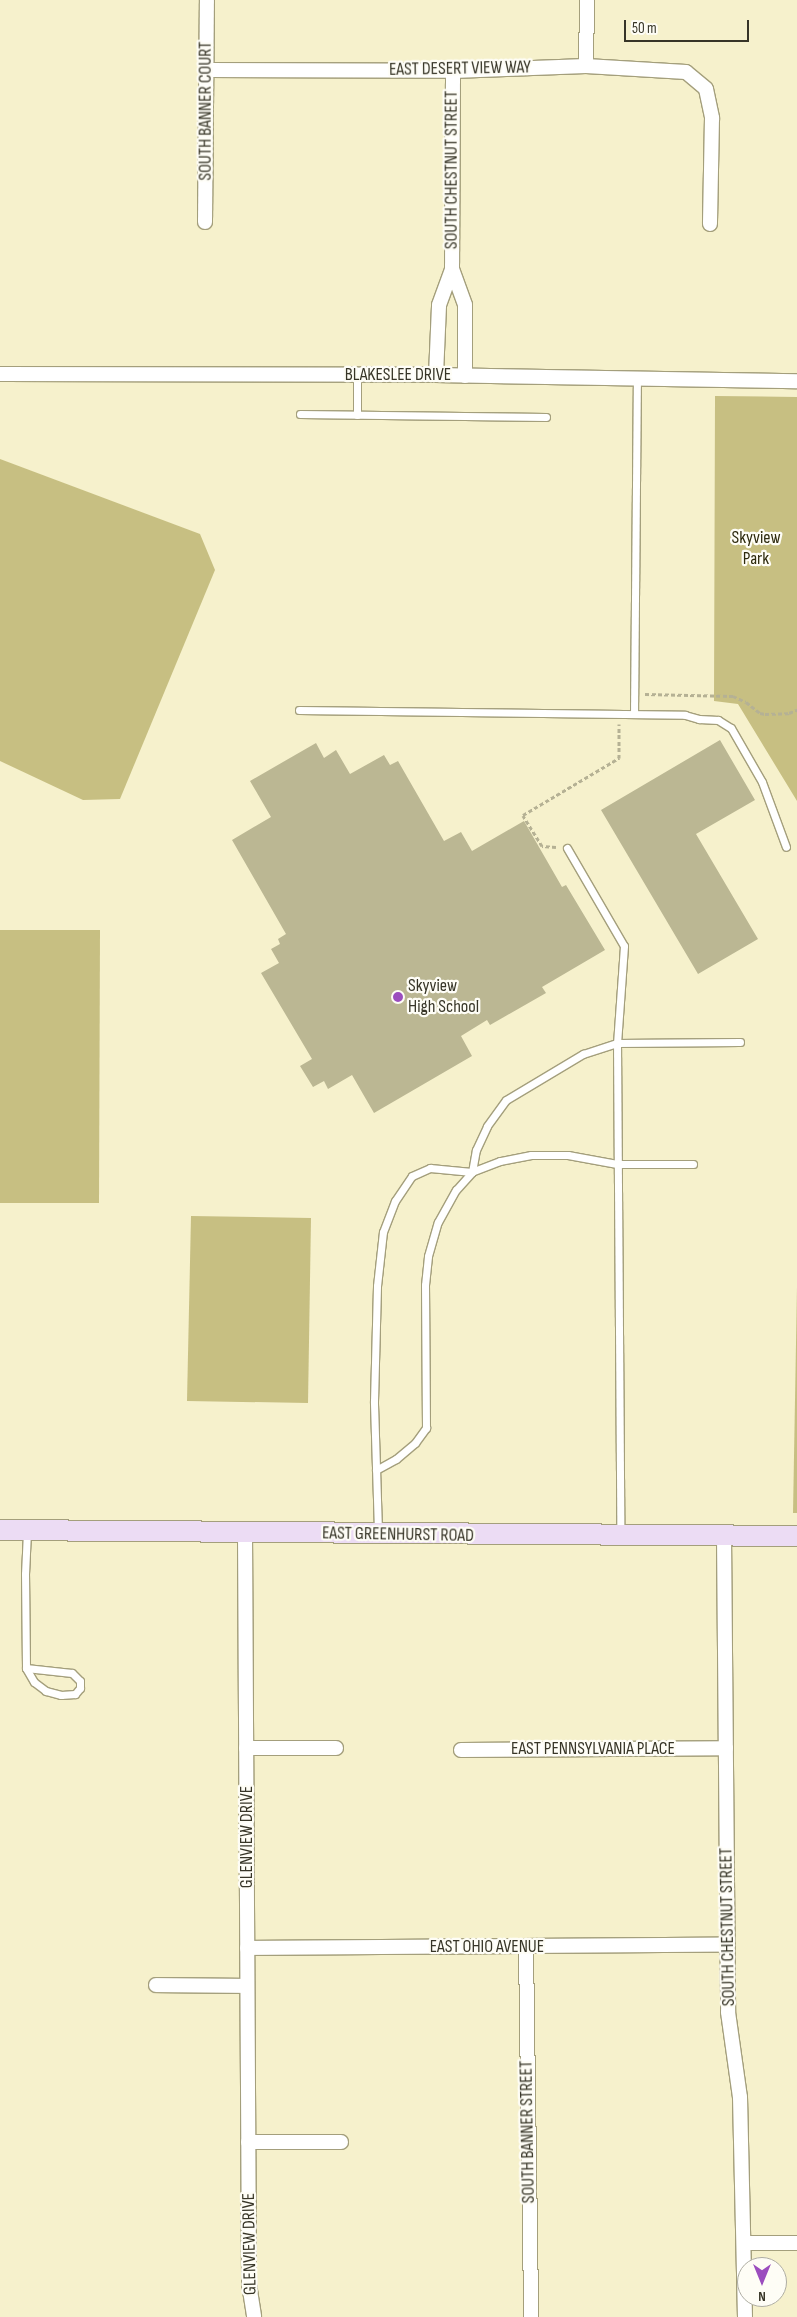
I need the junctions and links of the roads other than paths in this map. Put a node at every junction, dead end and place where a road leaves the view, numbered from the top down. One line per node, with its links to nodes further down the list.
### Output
1 (206, 0): 4 (street, SOUTH BANNER COURT)
2 (587, 0): 3 (street)
3 (586, 66): 5 (street, EAST DESERT VIEW WAY); 7 (street, EAST DESERT VIEW WAY)
4 (207, 70): 5 (street, EAST DESERT VIEW WAY); 6 (street, SOUTH BANNER COURT)
5 (453, 71): 8 (street, SOUTH CHESTNUT STREET)
6 (205, 222)
7 (710, 224)
8 (452, 269): 11 (street, SOUTH CHESTNUT STREET); 12 (street, SOUTH CHESTNUT STREET)
9 (0, 374): 10 (street, BLAKESLEE DRIVE)
10 (357, 375): 11 (street, BLAKESLEE DRIVE); 16 (lane)
11 (436, 375): 12 (street, BLAKESLEE DRIVE)
12 (465, 376): 13 (street, BLAKESLEE DRIVE)
13 (637, 378): 14 (street, BLAKESLEE DRIVE); 19 (lane)
14 (797, 381)
15 (300, 414): 16 (lane)
16 (357, 415): 17 (lane)
17 (546, 417)
18 (299, 710): 19 (lane)
19 (634, 714): 20 (lane)
20 (786, 847)
21 (567, 848): 23 (lane)
22 (740, 1042): 23 (lane)
23 (617, 1043): 24 (lane); 26 (lane)
24 (617, 1164): 25 (lane); 26 (lane); 34 (lane)
25 (693, 1164)
26 (472, 1172): 27 (lane); 27 (lane)
27 (376, 1470): 31 (lane)
28 (0, 1530): 29 (main road, EAST GREENHURST ROAD)
29 (27, 1531): 30 (main road, EAST GREENHURST ROAD); 35 (lane)
30 (245, 1533): 31 (main road, EAST GREENHURST ROAD); 36 (street, GLENVIEW DRIVE)
31 (378, 1535): 34 (main road, EAST GREENHURST ROAD)
32 (724, 1536): 33 (main road, EAST GREENHURST ROAD); 34 (main road, EAST GREENHURST ROAD); 38 (street, SOUTH CHESTNUT STREET)
33 (797, 1536)
34 (620, 1537)
35 (26, 1668): 35 (lane)
36 (246, 1748): 37 (street); 42 (street, GLENVIEW DRIVE)
37 (336, 1748)
38 (726, 1748): 39 (street, EAST PENNSYLVANIA PLACE); 40 (street, SOUTH CHESTNUT STREET)
39 (461, 1750)
40 (727, 1945): 41 (street, EAST OHIO AVENUE); 48 (street, SOUTH CHESTNUT STREET)
41 (526, 1946): 42 (street, EAST OHIO AVENUE); 50 (street, SOUTH BANNER STREET)
42 (247, 1948): 44 (street, GLENVIEW DRIVE)
43 (156, 1985): 44 (street)
44 (247, 1986): 45 (street, GLENVIEW DRIVE)
45 (248, 2142): 46 (street); 49 (street, GLENVIEW DRIVE)
46 (341, 2142)
47 (797, 2243): 48 (street)
48 (744, 2244): 51 (street, SOUTH CHESTNUT STREET)
49 (254, 2317)
50 (531, 2317)
51 (745, 2317)

